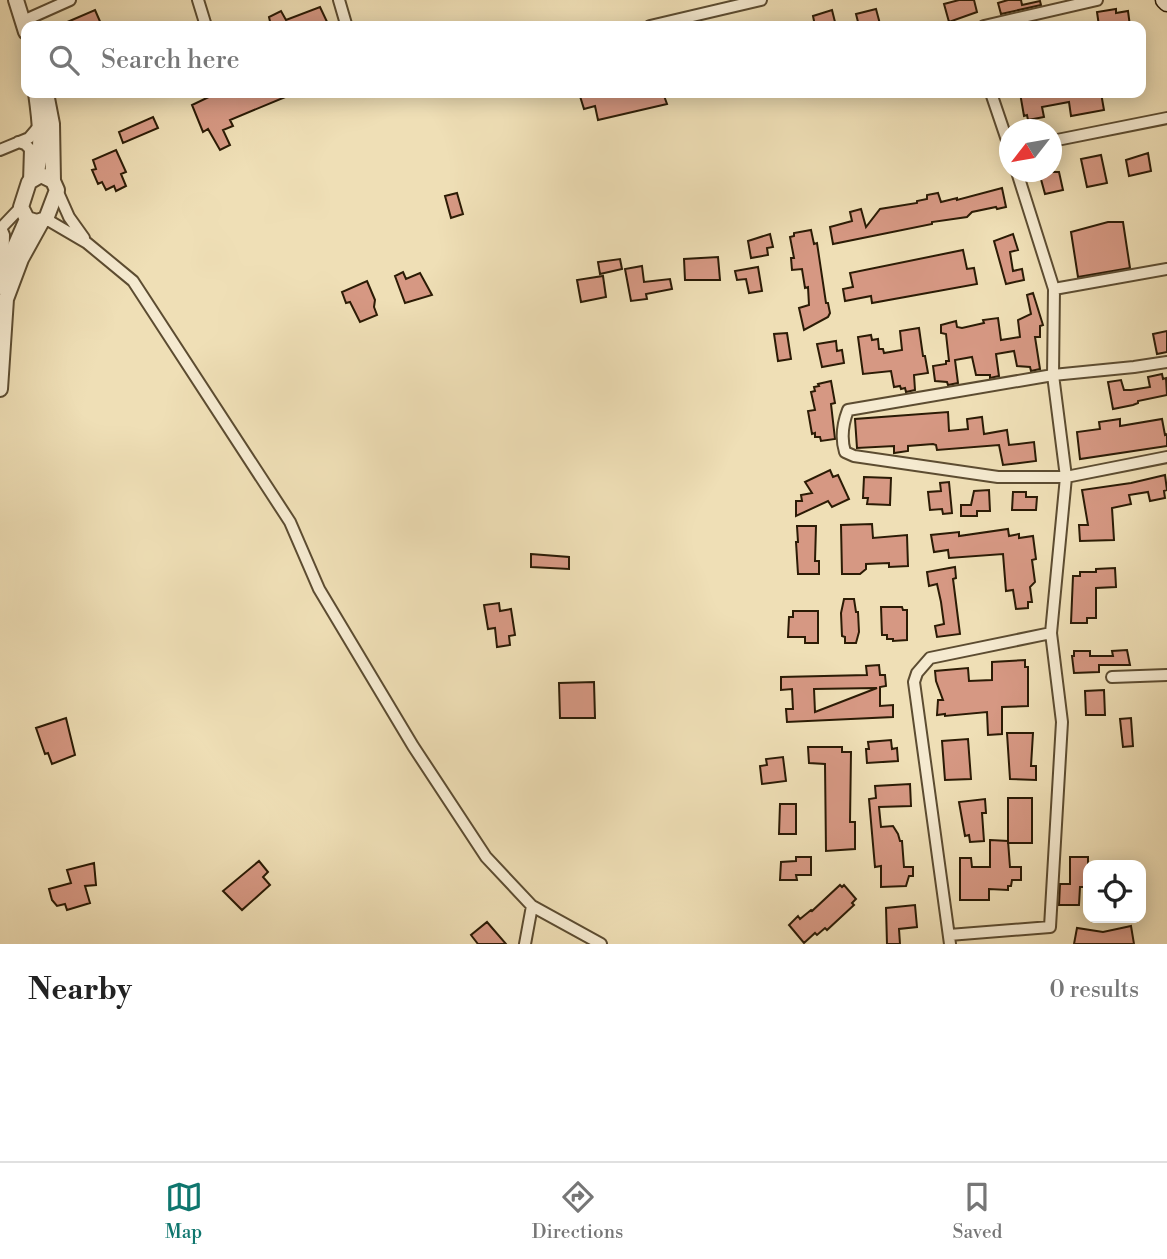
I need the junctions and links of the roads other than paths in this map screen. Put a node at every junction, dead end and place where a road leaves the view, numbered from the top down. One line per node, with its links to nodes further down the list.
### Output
1 (16, 0): 7 (street)
2 (70, 0): 8 (street)
3 (198, 0): 9 (street)
4 (339, 0): 10 (street)
5 (761, 0): 11 (street)
6 (1097, 0): 12 (street)
7 (23, 21)
8 (34, 21)
9 (204, 21)
10 (345, 21)
11 (671, 21)
12 (1006, 21)
13 (37, 98): 18 (street)
14 (47, 98): 24 (street)
15 (993, 98): 17 (street)
16 (1167, 118): 19 (street)
17 (1000, 119)
18 (40, 125): 20 (street); 22 (street)
19 (1062, 139)
20 (18, 142): 21 (street); 22 (street)
21 (0, 150)
22 (33, 179): 24 (street); 25 (street)
23 (1020, 182): 30 (street)
24 (55, 185): 25 (street); 27 (street)
25 (32, 217): 26 (street); 27 (street); 29 (street); 31 (street)
26 (1, 228): 29 (street)
27 (87, 243): 40 (street)
28 (1167, 269): 30 (street)
29 (4, 284): 31 (street)
30 (1054, 289): 33 (street)
31 (6, 299): 34 (street)
32 (1167, 362): 33 (street)
33 (1053, 375): 36 (street); 36 (street)
34 (0, 389)
35 (1167, 457): 36 (street)
36 (1066, 477): 37 (street)
37 (1051, 633): 41 (street); 41 (street)
38 (1167, 675): 39 (street)
39 (1112, 677)
40 (532, 906): 42 (street); 43 (street)
41 (950, 939)
42 (525, 944)
43 (601, 944)

